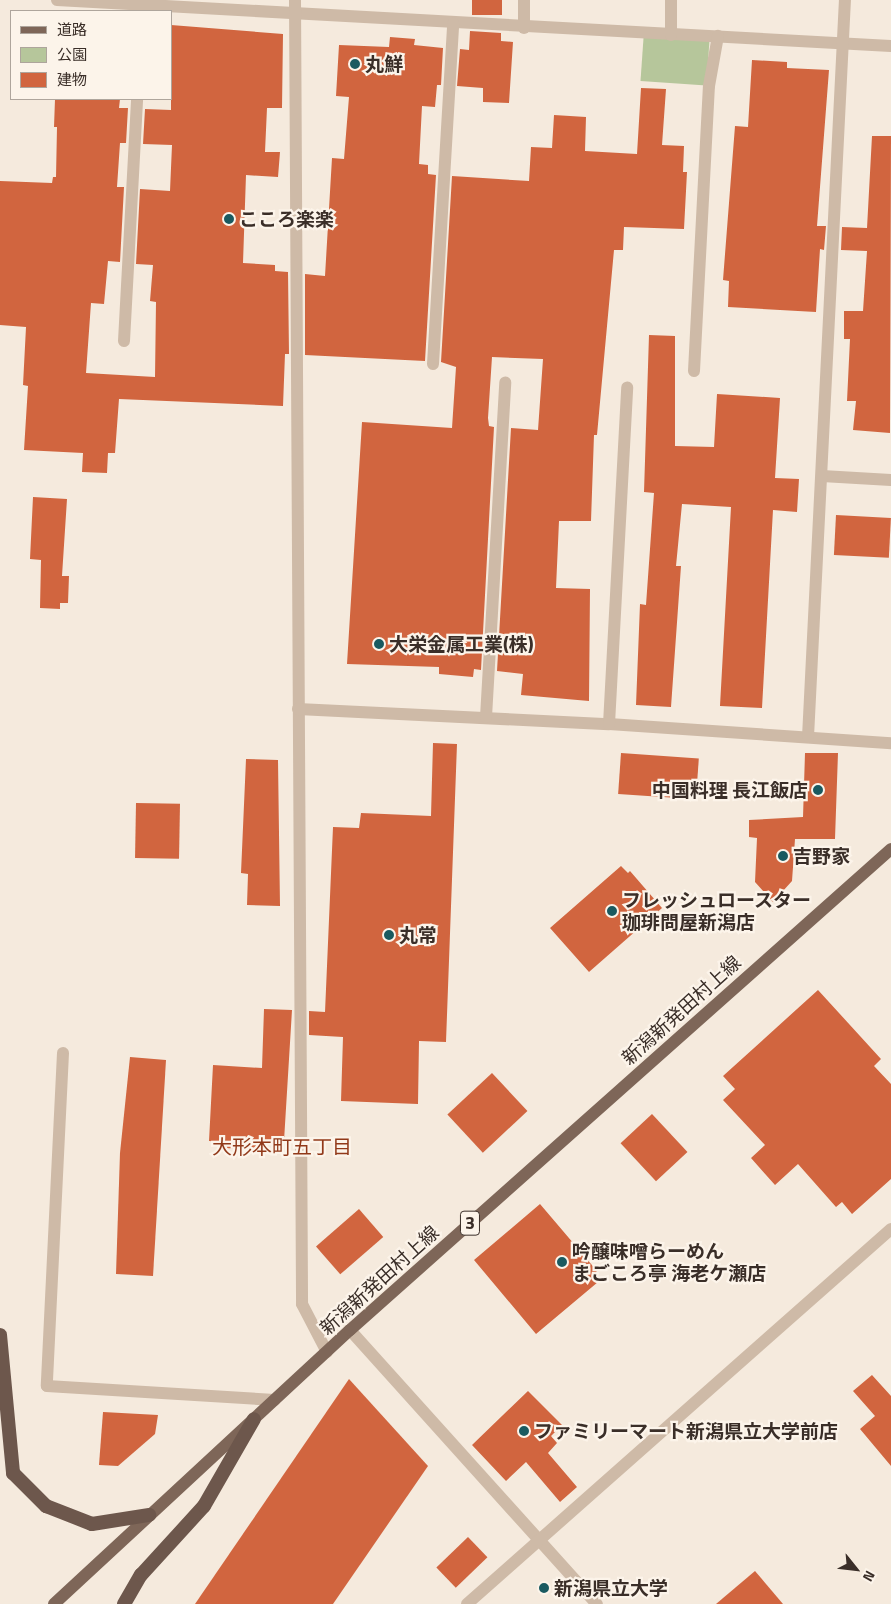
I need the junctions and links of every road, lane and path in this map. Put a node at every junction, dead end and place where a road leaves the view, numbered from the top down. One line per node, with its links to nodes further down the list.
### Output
1 (57, 0): 6 (street)
2 (295, 0): 7 (street)
3 (524, 0): 9 (street)
4 (671, 0): 10 (street)
5 (845, 0): 12 (street)
6 (141, 8): 7 (street)
7 (296, 14): 8 (street); 22 (street)
8 (453, 24): 9 (street); 16 (street)
9 (524, 28): 10 (street)
10 (671, 35): 11 (street)
11 (718, 36): 12 (street); 17 (street)
12 (845, 43): 13 (street); 20 (street)
13 (891, 46)
14 (137, 100): 15 (street)
15 (124, 341)
16 (433, 364)
17 (694, 371)
18 (505, 382): 23 (street)
19 (627, 387): 24 (street)
20 (822, 476): 21 (street); 25 (street)
21 (891, 480)
22 (298, 709): 23 (street); 32 (street)
23 (486, 718): 24 (street)
24 (609, 724): 25 (street)
25 (808, 737): 26 (street)
26 (891, 743)
27 (891, 848): 30 (main road, 新潟新発田村上線 / 3)
28 (63, 1052): 33 (street)
29 (891, 1229): 36 (street)
30 (350, 1330): 32 (main road, 新潟新発田村上線 / 3); 36 (street)
31 (0, 1335): 35 (highway)
32 (327, 1352): 33 (main road, 新潟新発田村上線 / 3)
33 (274, 1400): 34 (main road, 新潟新発田村上線 / 3)
34 (254, 1419): 35 (main road, 新潟新発田村上線 / 3); 38 (highway)
35 (149, 1515): 37 (main road, 新潟新発田村上線 / 3)
36 (539, 1542): 39 (street); 40 (street)
37 (54, 1604)
38 (124, 1604)
39 (467, 1604)
40 (597, 1604)

